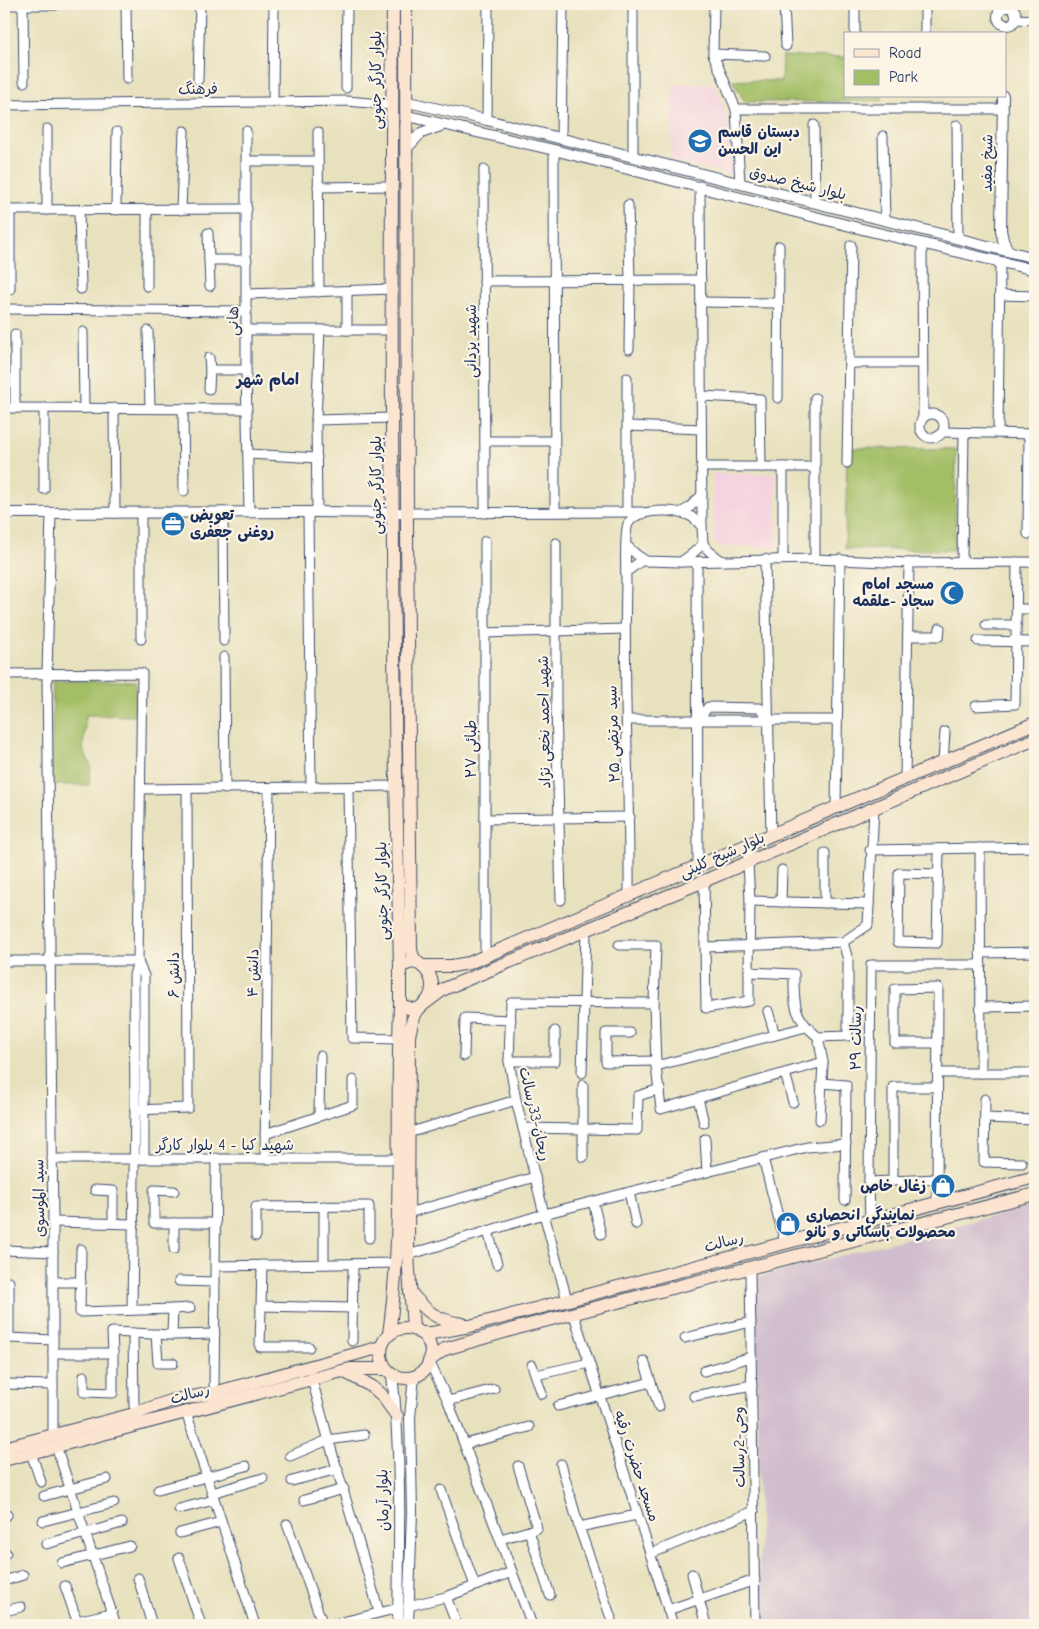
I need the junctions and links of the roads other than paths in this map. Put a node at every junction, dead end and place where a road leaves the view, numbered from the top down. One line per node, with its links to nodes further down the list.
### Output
1 (55, 4): 16 (street)
2 (126, 4): 26 (street)
3 (200, 4): 27 (street)
4 (274, 4): 31 (street)
5 (346, 4): 29 (street)
6 (393, 4): 33 (main road, بلوار کارگر جنوبی)
7 (406, 4): 32 (main road, بلوار کارگر جنوبی)
8 (488, 4): 38 (street)
9 (563, 4): 48 (street)
10 (633, 4): 51 (street)
11 (714, 4): 24 (street)
12 (784, 4): 23 (street)
13 (855, 4): 21 (street)
14 (925, 4): 22 (street)
15 (4, 5): 16 (street)
16 (23, 5): 28 (street)
17 (1000, 7): 18 (street); 20 (street)
18 (1014, 11): 19 (street); 20 (street)
19 (1035, 20)
20 (1004, 30)
21 (855, 32)
22 (925, 32)
23 (786, 46)
24 (713, 54): 25 (street); 35 (street)
25 (765, 56)
26 (127, 80)
27 (198, 80)
28 (24, 82)
29 (346, 88)
30 (1003, 98): 36 (street, شیخ مفید)
31 (273, 102): 33 (street, فرهنگ); 34 (street, فرهنگ)
32 (408, 102): 33 (main road); 37 (main road, بلوار کارگر جنوبی); 38 (street, بلوار شیخ صدوق)
33 (392, 105): 37 (main road); 56 (main road, بلوار کارگر جنوبی)
34 (4, 106)
35 (736, 109): 36 (street); 55 (street)
36 (1002, 109): 69 (street, شیخ مفید)
37 (408, 116): 39 (street, بلوار شیخ صدوق); 49 (main road, بلوار کارگر جنوبی)
38 (487, 120): 48 (street, بلوار شیخ صدوق)
39 (444, 124): 49 (street); 50 (street, بلوار شیخ صدوق)
40 (957, 125): 71 (street)
41 (814, 126): 59 (street)
42 (47, 129): 63 (street)
43 (184, 131): 67 (street)
44 (246, 131): 52 (street, هانی)
45 (117, 132): 65 (street)
46 (318, 132): 53 (street)
47 (883, 136): 68 (street)
48 (561, 139): 51 (street, بلوار شیخ صدوق)
49 (408, 148): 158 (main road, بلوار کارگر جنوبی)
50 (554, 150): 57 (street, بلوار شیخ صدوق); 85 (street)
51 (633, 157): 55 (street, بلوار شیخ صدوق)
52 (246, 161): 53 (street); 61 (street, هانی)
53 (318, 161): 58 (street)
54 (484, 170): 84 (street, شهید یزدانی)
55 (740, 184): 59 (street, بلوار شیخ صدوق)
56 (392, 186): 58 (street); 90 (main road, بلوار کارگر جنوبی)
57 (700, 186): 72 (street, بلوار شیخ صدوق); 83 (street)
58 (318, 187): 92 (street)
59 (814, 202): 68 (street, بلوار شیخ صدوق)
60 (628, 205): 82 (street)
61 (246, 209): 67 (street); 79 (street, هانی)
62 (7, 210): 63 (street); 88 (street)
63 (47, 210): 64 (street)
64 (79, 210): 65 (street); 89 (street)
65 (116, 210): 66 (street)
66 (146, 210): 67 (street); 86 (street)
67 (181, 210)
68 (884, 220): 71 (street, بلوار شیخ صدوق)
69 (1001, 230): 75 (street, شیخ مفید); 76 (street, شیخ مفید)
70 (208, 233): 78 (street)
71 (958, 238): 75 (street, بلوار شیخ صدوق)
72 (922, 242): 80 (street, بلوار شیخ صدوق); 110 (street)
73 (851, 245): 109 (street)
74 (779, 246): 97 (street)
75 (994, 248): 76 (street, بلوار شیخ صدوق)
76 (1008, 251): 77 (street, بلوار شیخ صدوق)
77 (1035, 258)
78 (209, 260): 79 (street); 87 (street)
79 (246, 260): 93 (street, هانی)
80 (1000, 262): 81 (street, بلوار شیخ صدوق); 94 (street)
81 (1035, 270)
82 (630, 280): 83 (street); 85 (street); 107 (street)
83 (701, 280): 96 (street)
84 (484, 281): 85 (street); 135 (street, شهید یزدانی)
85 (554, 281): 136 (street)
86 (147, 286)
87 (210, 286)
88 (10, 288)
89 (81, 289)
90 (392, 289): 91 (street); 103 (main road, بلوار کارگر جنوبی)
91 (347, 291): 92 (street); 102 (street)
92 (319, 292): 93 (street)
93 (247, 294): 99 (street, هانی)
94 (1000, 294): 95 (street); 133 (street)
95 (1035, 296)
96 (701, 302): 97 (street); 115 (street)
97 (778, 304): 116 (street)
98 (4, 309): 99 (street)
99 (247, 310): 100 (street, هانی)
100 (247, 330): 101 (street); 112 (street, هانی)
101 (320, 330): 102 (street); 128 (street)
102 (347, 330): 103 (street)
103 (392, 330): 127 (main road, بلوار کارگر جنوبی)
104 (148, 331): 123 (street)
105 (83, 332): 121 (street)
106 (15, 334): 119 (street)
107 (629, 349)
108 (209, 358): 111 (street)
109 (850, 363): 110 (street); 139 (street)
110 (922, 363): 126 (street)
111 (210, 370): 112 (street); 114 (street)
112 (246, 370): 125 (street, هانی)
113 (627, 378): 129 (street)
114 (209, 388)
115 (701, 396): 130 (street); 141 (street)
116 (778, 398)
117 (815, 398): 143 (street)
118 (4, 408): 119 (street)
119 (15, 408): 120 (street)
120 (44, 408): 121 (street); 144 (street)
121 (84, 408): 122 (street)
122 (114, 408): 123 (street); 155 (street)
123 (150, 408): 124 (street)
124 (183, 408): 125 (street); 145 (street)
125 (246, 409): 137 (street, هانی)
126 (923, 417): 131 (street); 131 (street)
127 (392, 418): 128 (street); 157 (main road, بلوار کارگر جنوبی)
128 (316, 420): 138 (street)
129 (628, 426): 130 (street); 147 (street)
130 (701, 428): 140 (street)
131 (942, 432): 132 (street)
132 (964, 433): 133 (street); 177 (street)
133 (998, 433): 134 (street)
134 (1032, 434): 164 (street)
135 (485, 441): 136 (street); 159 (street, شهید یزدانی)
136 (554, 442): 151 (street)
137 (248, 454): 138 (street); 149 (street, هانی)
138 (317, 458): 150 (street)
139 (847, 463)
140 (701, 467): 141 (street); 146 (street)
141 (761, 467): 142 (street)
142 (783, 467): 143 (street); 170 (street)
143 (815, 467): 171 (street)
144 (44, 488)
145 (184, 490)
146 (702, 495): 160 (street); 163 (street)
147 (627, 511): 152 (street); 153 (street)
148 (223, 512): 149 (street); 156 (street); 192 (street)
149 (249, 512): 150 (street)
150 (313, 512): 157 (street); 211 (street)
151 (554, 512): 152 (street); 159 (street)
152 (611, 512): 162 (street)
153 (645, 512): 160 (street); 162 (street)
154 (51, 513): 155 (street); 161 (street); 198 (street, سید الموسوی)
155 (115, 513): 156 (street)
156 (141, 513): 191 (street)
157 (392, 513): 158 (street); 209 (main road, بلوار کارگر جنوبی)
158 (407, 513): 159 (street); 250 (main road, بلوار کارگر جنوبی)
159 (485, 513)
160 (680, 513): 163 (street)
161 (4, 514)
162 (627, 526): 168 (street)
163 (702, 527): 167 (street)
164 (1028, 534)
165 (485, 541): 189 (street, طبائی ۲۷)
166 (556, 543): 188 (street, شهید احمد نخعی نژاد)
167 (703, 544): 174 (street); 175 (street)
168 (626, 545): 173 (street); 181 (street, ۲۵ سید مرتضی)
169 (765, 559): 170 (street); 174 (street); 202 (street)
170 (783, 559): 171 (street)
171 (815, 559): 172 (street)
172 (840, 559): 180 (street); 203 (street)
173 (646, 561): 175 (street); 181 (street)
174 (722, 561): 176 (street)
175 (680, 562): 176 (street)
176 (697, 562): 201 (street)
177 (962, 562): 178 (street); 180 (street)
178 (1017, 562): 179 (street); 182 (street)
179 (1035, 562)
180 (909, 563): 190 (street)
181 (626, 572): 187 (street, ۲۵ سید مرتضی)
182 (1016, 609): 183 (street); 185 (street)
183 (1035, 609)
184 (986, 624): 185 (street)
185 (1016, 625): 194 (street)
186 (940, 628): 190 (street)
187 (624, 629): 188 (street); 200 (street, ۲۵ سید مرتضی)
188 (556, 631): 189 (street); 219 (street, شهید احمد نخعی نژاد)
189 (485, 633): 220 (street, طبائی ۲۷)
190 (908, 636): 208 (street)
191 (141, 639)
192 (224, 641)
193 (978, 641): 194 (street)
194 (1016, 641): 195 (street); 199 (street)
195 (1035, 642)
196 (224, 657): 214 (street)
197 (4, 674): 198 (street)
198 (47, 674): 215 (street); 248 (street, سید الموسوی)
199 (976, 706)
200 (627, 720): 201 (street); 218 (street, ۲۵ سید مرتضی)
201 (698, 720): 202 (street); 229 (street)
202 (769, 720): 203 (street); 221 (street)
203 (836, 720): 216 (street)
204 (1035, 723): 207 (main road, بلوار شیخ کلینی)
205 (945, 732): 207 (street)
206 (1035, 739): 217 (main road, بلوار شیخ کلینی)
207 (943, 761): 208 (main road, بلوار شیخ کلینی)
208 (905, 777): 216 (main road, بلوار شیخ کلینی)
209 (396, 786): 212 (street); 253 (main road, بلوار کارگر جنوبی)
210 (269, 788): 211 (street); 214 (street); 302 (street, دانش ۴)
211 (311, 788): 212 (street)
212 (348, 788): 271 (street)
213 (187, 789): 214 (street); 215 (street); 293 (street, دانش ۶)
214 (225, 789)
215 (140, 790): 249 (street)
216 (836, 807): 221 (main road, بلوار شیخ کلینی)
217 (874, 808): 226 (street); 228 (main road, بلوار شیخ کلینی)
218 (630, 817): 219 (street); 233 (street, ۲۵ سید مرتضی)
219 (560, 818): 220 (street); 234 (street, شهید احمد نخعی نژاد)
220 (485, 819): 246 (street, طبائی ۲۷)
221 (771, 834): 222 (main road, بلوار شیخ کلینی)
222 (747, 844): 228 (street); 229 (main road, بلوار شیخ کلینی)
223 (1035, 847): 224 (street)
224 (980, 848): 225 (street); 245 (street)
225 (939, 849): 226 (street); 231 (street)
226 (870, 850): 238 (street)
227 (825, 853): 237 (street)
228 (749, 861): 232 (main road, بلوار شیخ کلینی); 235 (street)
229 (698, 865): 233 (main road, بلوار شیخ کلینی)
230 (782, 870): 236 (street)
231 (938, 874): 231 (street)
232 (704, 881): 239 (main road, بلوار شیخ کلینی); 243 (street)
233 (629, 895): 246 (main road, بلوار شیخ کلینی)
234 (561, 900)
235 (750, 901): 236 (street); 242 (street)
236 (781, 902): 237 (street)
237 (825, 903): 238 (street)
238 (869, 904): 240 (street)
239 (586, 930): 255 (main road, بلوار شیخ کلینی); 256 (street)
240 (843, 942): 242 (street); 270 (street)
241 (619, 945): 257 (street)
242 (748, 946): 243 (street); 254 (street)
243 (705, 947): 254 (street)
244 (1035, 952): 245 (street)
245 (980, 953): 251 (street)
246 (485, 956): 252 (main road, بلوار شیخ کلینی)
247 (4, 960): 248 (street)
248 (49, 960): 249 (street); 309 (street, سید الموسوی)
249 (138, 961): 267 (street); 268 (street)
250 (420, 964): 252 (main road, بلوار شیخ کلینی); 253 (main road); 260 (main road)
251 (980, 965): 261 (street); 319 (street, رسالت ۲۹)
252 (452, 966): 255 (main road)
253 (400, 967): 258 (main road)
254 (749, 972): 264 (street)
255 (457, 984): 260 (main road, بلوار شیخ کلینی)
256 (584, 1002): 257 (street); 263 (street, ریحان-33رسالت); 278 (street)
257 (654, 1003): 277 (street)
258 (400, 1005): 260 (main road); 271 (main road)
259 (1035, 1006): 261 (street)
260 (421, 1007): 301 (main road)
261 (981, 1007): 281 (street)
262 (768, 1011): 269 (street)
263 (511, 1020): 274 (street); 275 (street, ریحان-33رسالت)
264 (806, 1027): 269 (street); 270 (street)
265 (554, 1030): 275 (street)
266 (630, 1033): 277 (street)
267 (134, 1036): 268 (street); 292 (street)
268 (144, 1036): 293 (street)
269 (775, 1036): 277 (street)
270 (818, 1037): 276 (street)
271 (398, 1039): 312 (main road)
272 (938, 1044): 272 (street); 280 (street)
273 (320, 1056): 294 (street)
274 (464, 1056)
275 (509, 1061): 290 (street, ریحان-33رسالت)
276 (823, 1062): 279 (street); 284 (street)
277 (656, 1063): 287 (street)
278 (582, 1073)
279 (785, 1073): 288 (street); 291 (street)
280 (937, 1073): 281 (street); 286 (street)
281 (981, 1073): 282 (street)
282 (1035, 1073)
283 (353, 1080): 294 (street)
284 (822, 1083): 296 (street); 304 (street)
285 (583, 1085): 300 (street)
286 (937, 1087): 317 (street); 318 (street)
287 (660, 1089): 288 (street); 300 (street)
288 (698, 1098): 298 (street)
289 (985, 1099): 295 (street)
290 (516, 1100): 299 (street, ریحان-33رسالت); 301 (street)
291 (793, 1102)
292 (135, 1110): 293 (street, دانش ۶); 310 (street)
293 (145, 1110): 311 (street)
294 (319, 1115): 302 (street)
295 (985, 1118): 297 (street); 313 (street)
296 (820, 1120)
297 (1035, 1120)
298 (704, 1123)
299 (523, 1128): 300 (street); 315 (street, ریحان-33رسالت)
300 (583, 1129): 305 (street)
301 (408, 1133): 328 (main road)
302 (265, 1134): 307 (street, دانش ۴)
303 (705, 1139): 314 (street)
304 (846, 1144): 308 (street); 324 (street)
305 (583, 1157)
306 (216, 1158): 307 (street, شهید کیا - 4 بلوار کارگر); 311 (street, شهید کیا - 4 بلوار کارگر); 334 (street)
307 (264, 1158): 312 (street, شهید کیا - 4 بلوار کارگر)
308 (763, 1158): 314 (street); 341 (street)
309 (52, 1159): 310 (street, شهید کیا - 4 بلوار کارگر); 331 (street, سید الموسوی)
310 (134, 1159): 311 (street, شهید کیا - 4 بلوار کارگر); 335 (street)
311 (144, 1159)
312 (399, 1159): 347 (main road)
313 (1022, 1163)
314 (707, 1172): 322 (street)
315 (534, 1177): 328 (street); 329 (street, ریحان-33رسالت)
316 (1035, 1177): 326 (main road, رسالت)
317 (937, 1179): 318 (street); 326 (street)
318 (893, 1181): 319 (street)
319 (869, 1182): 330 (street, رسالت ۲۹)
320 (95, 1190): 332 (street)
321 (174, 1190): 333 (street)
322 (629, 1192): 325 (street); 336 (street)
323 (1035, 1194): 353 (main road)
324 (846, 1200)
325 (593, 1202): 329 (street); 338 (street)
326 (937, 1202): 330 (main road, رسالت)
327 (324, 1206): 339 (street); 340 (street); 348 (street)
328 (408, 1213): 346 (main road)
329 (544, 1214): 337 (street); 360 (street, ریحان-33رسالت)
330 (870, 1220): 341 (main road, رسالت)
331 (53, 1222): 332 (street); 345 (street, سید الموسوی)
332 (113, 1223): 335 (street)
333 (174, 1223): 334 (street); 343 (street)
334 (216, 1223): 352 (street)
335 (134, 1224): 365 (street)
336 (636, 1224)
337 (488, 1231): 346 (street); 350 (street)
338 (601, 1234)
339 (256, 1236)
340 (369, 1238)
341 (784, 1243): 360 (main road, رسالت)
342 (81, 1249): 357 (street)
343 (174, 1249)
344 (4, 1250): 345 (street)
345 (53, 1252): 356 (street, سید الموسوی)
346 (408, 1256): 359 (main road)
347 (396, 1263): 349 (street); 374 (main road)
348 (324, 1264): 349 (street); 351 (street)
349 (353, 1264): 363 (street)
350 (497, 1264)
351 (262, 1265): 352 (street); 361 (street)
352 (216, 1266): 358 (street)
353 (750, 1269): 366 (main road); 367 (street, وحی-2رسالت)
354 (179, 1281): 358 (street)
355 (9, 1282): 376 (street)
356 (53, 1282): 357 (street); 378 (street, سید الموسوی)
357 (81, 1282): 365 (street)
358 (215, 1282): 373 (street)
359 (410, 1292): 368 (main road); 370 (main road)
360 (567, 1300): 368 (main road, رسالت)
361 (261, 1306): 363 (street); 380 (street)
362 (190, 1308): 364 (street)
363 (352, 1308): 379 (street)
364 (173, 1309): 365 (street); 375 (street)
365 (132, 1310)
366 (574, 1315): 382 (main road); 389 (street, مسجد حضرت رقیه)
367 (751, 1322): 377 (street); 385 (street, وحی-2رسالت)
368 (470, 1326): 369 (main road, رسالت)
369 (444, 1330): 370 (main road, رسالت); 382 (main road)
370 (417, 1331): 374 (main road); 386 (main road)
371 (133, 1332): 372 (street); 384 (street); 408 (street)
372 (156, 1334): 375 (street); 388 (street)
373 (215, 1334): 375 (street); 403 (street)
374 (390, 1334): 381 (main road)
375 (172, 1335)
376 (7, 1338): 378 (street)
377 (685, 1338)
378 (53, 1340): 383 (street, سید الموسوی)
379 (352, 1341)
380 (309, 1346)
381 (381, 1347): 393 (main road); 403 (main road, رسالت)
382 (449, 1348): 386 (main road)
383 (53, 1352): 384 (street); 400 (street, سید الموسوی)
384 (113, 1353): 395 (street)
385 (752, 1358): 392 (street); 401 (street, وحی-2رسالت)
386 (430, 1361): 396 (main road); 407 (street)
387 (644, 1361): 398 (street)
388 (173, 1363)
389 (590, 1363): 394 (street); 405 (street, مسجد حضرت رقیه)
390 (532, 1365): 394 (street)
391 (343, 1371): 393 (main road, رسالت); 397 (main road, رسالت); 412 (main road)
392 (704, 1371)
393 (389, 1372): 396 (main road); 412 (street, بلوار آرمان)
394 (536, 1375): 404 (street)
395 (84, 1376)
396 (414, 1377): 470 (street, بلوار آرمان)
397 (312, 1379): 411 (main road, رسالت); 416 (street)
398 (651, 1382): 405 (street); 410 (street)
399 (4, 1384): 400 (street)
400 (53, 1385): 415 (street, سید الموسوی)
401 (752, 1385): 406 (street); 440 (street, وحی-2رسالت)
402 (494, 1389): 407 (street)
403 (214, 1392): 415 (main road, رسالت)
404 (542, 1394)
405 (600, 1395): 409 (street); 442 (street, مسجد حضرت رقیه)
406 (694, 1396)
407 (448, 1401): 417 (street)
408 (134, 1406)
409 (558, 1406)
410 (659, 1407)
411 (186, 1412): 415 (main road, رسالت); 426 (street)
412 (397, 1416): 470 (street, بلوار آرمان)
413 (528, 1427): 417 (street)
414 (364, 1435): 416 (street)
415 (54, 1440): 418 (main road, رسالت); 419 (main road, رسالت); 431 (street)
416 (328, 1440): 420 (street); 425 (street)
417 (464, 1444): 451 (street)
418 (4, 1448)
419 (31, 1453): 421 (main road, رسالت); 430 (street)
420 (290, 1456)
421 (4, 1460)
422 (561, 1464): 447 (street)
423 (246, 1466): 426 (street)
424 (518, 1466): 448 (street)
425 (338, 1469): 429 (street); 432 (street)
426 (207, 1477): 433 (street); 436 (street)
427 (263, 1478): 436 (street)
428 (107, 1479): 431 (street)
429 (292, 1481)
430 (41, 1482)
431 (72, 1489): 435 (street); 441 (street)
432 (344, 1489): 437 (street); 473 (street)
433 (158, 1490)
434 (441, 1490): 465 (street)
435 (44, 1496)
436 (213, 1496): 439 (street); 444 (street)
437 (304, 1500)
438 (114, 1503): 441 (street)
439 (178, 1509)
440 (754, 1511): 454 (street); 462 (street, وحی-2رسالت)
441 (79, 1512): 443 (street); 449 (street)
442 (637, 1515): 447 (street); 454 (street, مسجد حضرت رقیه)
443 (43, 1521)
444 (221, 1522): 450 (street); 479 (street)
445 (122, 1523): 449 (street)
446 (288, 1524): 480 (street)
447 (580, 1526): 475 (street)
448 (528, 1531): 451 (street); 466 (street)
449 (85, 1533): 452 (street); 455 (street)
450 (180, 1533)
451 (500, 1539): 458 (street)
452 (46, 1544)
453 (130, 1546): 455 (street)
454 (650, 1554): 471 (street, مسجد حضرت رقیه)
455 (92, 1555): 457 (street); 474 (street)
456 (179, 1558): 478 (street)
457 (62, 1563)
458 (512, 1572): 465 (street); 485 (street)
459 (692, 1574): 468 (street)
460 (22, 1576): 463 (street)
461 (138, 1578): 477 (street)
462 (755, 1580): 468 (street); 488 (street, وحی-2رسالت)
463 (4, 1581)
464 (65, 1586): 474 (street)
465 (475, 1586): 467 (street)
466 (550, 1595)
467 (446, 1597): 470 (street); 484 (street)
468 (698, 1600): 471 (street); 487 (street)
469 (21, 1607): 472 (street)
470 (403, 1607): 473 (street); 482 (street, بلوار آرمان); 483 (street, بلوار آرمان)
471 (668, 1610): 486 (street, مسجد حضرت رقیه)
472 (4, 1611)
473 (379, 1612): 481 (street)
474 (112, 1613): 476 (street)
475 (611, 1618)
476 (116, 1625)
477 (152, 1625)
478 (201, 1625)
479 (255, 1625)
480 (323, 1625)
481 (330, 1625)
482 (398, 1625)
483 (408, 1625)
484 (457, 1625)
485 (532, 1625)
486 (673, 1625)
487 (706, 1625)
488 (755, 1625)

